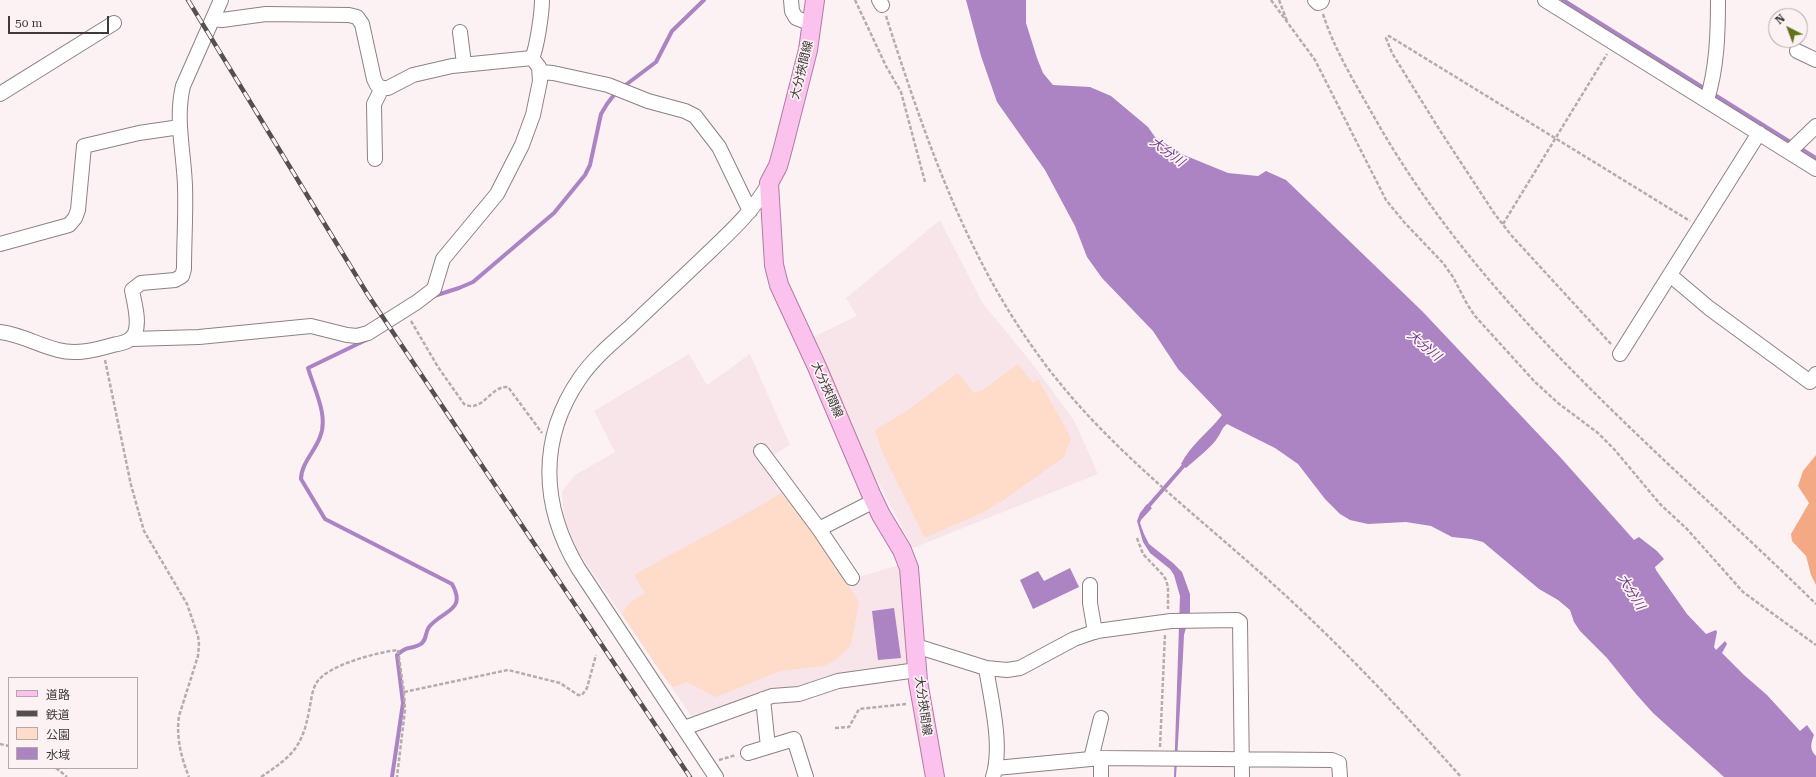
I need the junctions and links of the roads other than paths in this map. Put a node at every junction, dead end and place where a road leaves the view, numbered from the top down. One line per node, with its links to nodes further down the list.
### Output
1 (222, 0): 7 (street)
2 (542, 0): 12 (street)
3 (791, 0): 9 (street)
4 (815, 0): 9 (main road, 大分挾間線)
5 (1545, 0): 18 (street)
6 (1718, 0): 18 (street)
7 (214, 19): 16 (street); 20 (street)
8 (114, 23): 17 (street)
9 (812, 24): 25 (main road, 大分挾間線)
10 (460, 32): 14 (street)
11 (1798, 51): 13 (street)
12 (532, 58): 14 (street); 15 (street)
13 (1816, 60)
14 (464, 64): 16 (street)
15 (540, 72): 26 (street); 30 (street)
16 (382, 88): 23 (street)
17 (0, 94)
18 (1707, 100): 21 (street)
19 (1816, 126): 22 (street)
20 (180, 127): 27 (street); 30 (street)
21 (1759, 133): 22 (street); 28 (street)
22 (1789, 152): 24 (street)
23 (375, 158)
24 (1816, 169)
25 (769, 183): 26 (street); 34 (main road, 大分挾間線)
26 (750, 211): 44 (street)
27 (0, 244)
28 (1670, 276): 31 (street); 32 (street)
29 (0, 332): 30 (street)
30 (132, 339)
31 (1620, 354)
32 (1816, 374)
33 (761, 451): 35 (street)
34 (874, 501): 35 (street); 39 (main road, 大分挾間線)
35 (819, 529): 36 (street)
36 (852, 578)
37 (1090, 585): 38 (street)
38 (1095, 632): 40 (street); 48 (street)
39 (916, 646): 40 (street); 41 (main road, 大分挾間線)
40 (986, 668): 49 (street)
41 (917, 670): 42 (street); 52 (main road, 大分挾間線)
42 (762, 699): 44 (street); 45 (street)
43 (1101, 718): 47 (street)
44 (684, 728): 50 (street)
45 (768, 747): 46 (street); 51 (street)
46 (748, 753)
47 (1096, 759): 48 (street); 49 (street); 53 (street)
48 (1242, 760): 54 (street); 55 (street)
49 (994, 772)
50 (716, 777)
51 (806, 777)
52 (935, 777)
53 (1101, 777)
54 (1242, 777)
55 (1340, 777)

